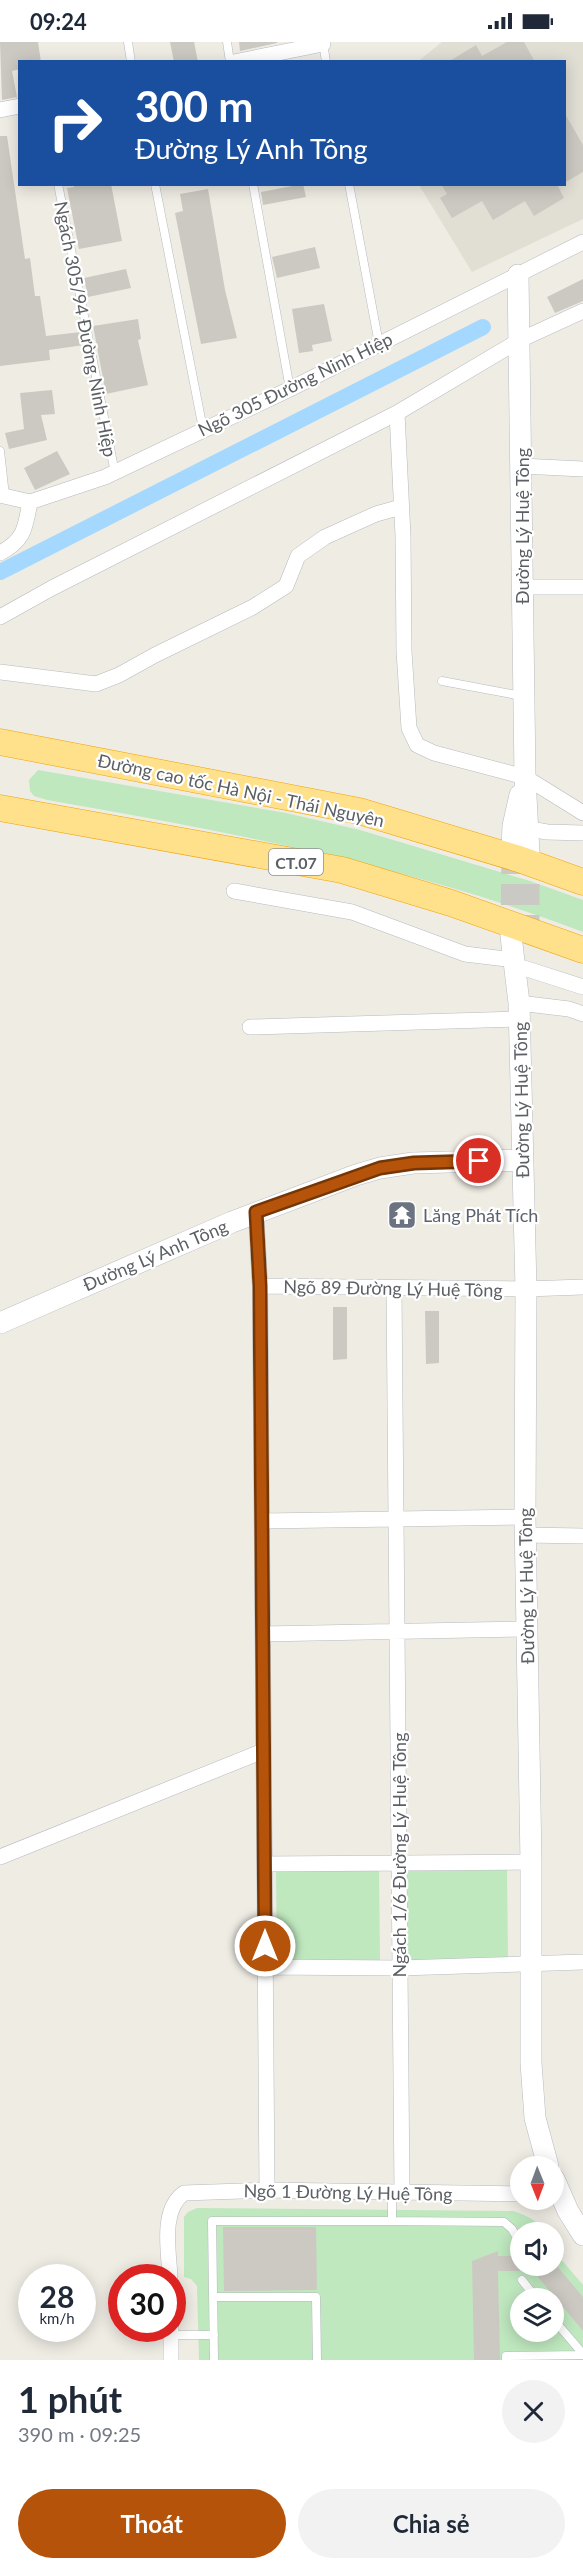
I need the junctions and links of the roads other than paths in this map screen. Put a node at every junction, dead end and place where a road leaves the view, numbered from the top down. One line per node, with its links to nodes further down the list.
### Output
1 (128, 42): 4 (lane)
2 (227, 42): 5 (lane)
3 (323, 43): 6 (street); 7 (lane)
4 (131, 60)
5 (232, 60)
6 (242, 60)
7 (326, 60)
8 (18, 106): 9 (street)
9 (0, 110)
10 (58, 186): 25 (lane, Ngách 305/94 Đường Ninh Hiệp)
11 (155, 186): 21 (lane)
12 (253, 186): 19 (lane)
13 (349, 186): 18 (lane)
14 (583, 242): 15 (street, Ngõ 305 Đường Ninh Hiệp)
15 (518, 275): 17 (main road, Đường Lý Huệ Tông); 18 (street, Ngõ 305 Đường Ninh Hiệp)
16 (583, 311): 17 (street)
17 (520, 340): 20 (street); 23 (main road, Đường Lý Huệ Tông)
18 (379, 344): 19 (street, Ngõ 305 Đường Ninh Hiệp)
19 (290, 389): 21 (street, Ngõ 305 Đường Ninh Hiệp)
20 (397, 413): 28 (street); 32 (street)
21 (203, 429): 25 (street, Ngõ 305 Đường Ninh Hiệp)
22 (0, 451): 26 (lane)
23 (521, 466): 24 (street); 30 (main road, Đường Lý Huệ Tông)
24 (583, 469)
25 (115, 473): 27 (street, Ngõ 305 Đường Ninh Hiệp)
26 (2, 495): 27 (street)
27 (30, 502): 29 (street)
28 (401, 507): 33 (street); 37 (street)
29 (0, 553)
30 (522, 587): 31 (street); 35 (main road, Đường Lý Huệ Tông)
31 (583, 587)
32 (0, 617)
33 (0, 672)
34 (442, 681): 35 (lane)
35 (524, 696): 37 (main road, Đường Lý Huệ Tông)
36 (0, 742): 43 (highway, Đường cao tốc Hà Nội - Thái Nguyên)
37 (525, 777): 39 (street); 40 (main road, Đường Lý Huệ Tông)
38 (0, 808): 46 (highway, CT.07)
39 (583, 813)
40 (521, 827): 41 (street); 42 (main road, Đường Lý Huệ Tông)
41 (583, 833)
42 (520, 850)
43 (583, 882)
44 (234, 891): 47 (street)
45 (520, 938): 47 (main road, Đường Lý Huệ Tông)
46 (583, 950)
47 (519, 964): 48 (street); 49 (main road, Đường Lý Huệ Tông)
48 (583, 987)
49 (519, 1011): 50 (street); 51 (street); 52 (main road, Đường Lý Huệ Tông)
50 (583, 1014)
51 (250, 1027)
52 (522, 1160): 53 (main road, Đường Lý Anh Tông); 57 (main road, Đường Lý Huệ Tông)
53 (256, 1212): 54 (street); 58 (main road, Đường Lý Anh Tông)
54 (260, 1286): 56 (street, Ngõ 89 Đường Lý Huệ Tông); 60 (street)
55 (583, 1287): 57 (street, Ngõ 89 Đường Lý Huệ Tông)
56 (394, 1288): 57 (street, Ngõ 89 Đường Lý Huệ Tông); 59 (street, Ngách 1/6 Đường Lý Huệ Tông)
57 (526, 1289): 61 (main road, Đường Lý Huệ Tông)
58 (0, 1323)
59 (396, 1519): 60 (street); 61 (street); 64 (street, Ngách 1/6 Đường Lý Huệ Tông)
60 (262, 1521): 65 (street)
61 (525, 1526): 62 (street); 63 (main road, Đường Lý Huệ Tông)
62 (583, 1536)
63 (526, 1629): 64 (street); 68 (main road, Đường Lý Huệ Tông)
64 (397, 1632): 65 (street); 69 (street, Ngách 1/6 Đường Lý Huệ Tông)
65 (262, 1634): 66 (street)
66 (263, 1751): 67 (street); 70 (street)
67 (0, 1857)
68 (531, 1862): 69 (street); 72 (main road, Đường Lý Huệ Tông)
69 (399, 1863): 70 (street); 74 (street, Ngách 1/6 Đường Lý Huệ Tông)
70 (264, 1864): 73 (street)
71 (583, 1962): 72 (street)
72 (531, 1964): 74 (street); 75 (main road, Đường Lý Huệ Tông)
73 (265, 1967): 74 (street); 76 (street)
74 (400, 1968): 77 (street, Ngách 1/6 Đường Lý Huệ Tông)
75 (545, 2156)
76 (267, 2190): 77 (street, Ngõ 1 Đường Lý Huệ Tông); 83 (street, Ngõ 1 Đường Lý Huệ Tông)
77 (397, 2192): 78 (street, Ngõ 1 Đường Lý Huệ Tông); 80 (lane)
78 (510, 2194)
79 (564, 2203): 82 (main road)
80 (392, 2221): 81 (lane); 86 (lane)
81 (510, 2227)
82 (583, 2235)
83 (170, 2264)
84 (522, 2280): 85 (lane)
85 (528, 2288)
86 (213, 2297): 89 (lane); 94 (lane)
87 (564, 2332): 91 (lane)
88 (186, 2333): 89 (lane)
89 (214, 2335): 93 (lane)
90 (171, 2342): 92 (street)
91 (583, 2354): 95 (lane)
92 (171, 2360)
93 (214, 2360)
94 (317, 2360)
95 (506, 2360)

